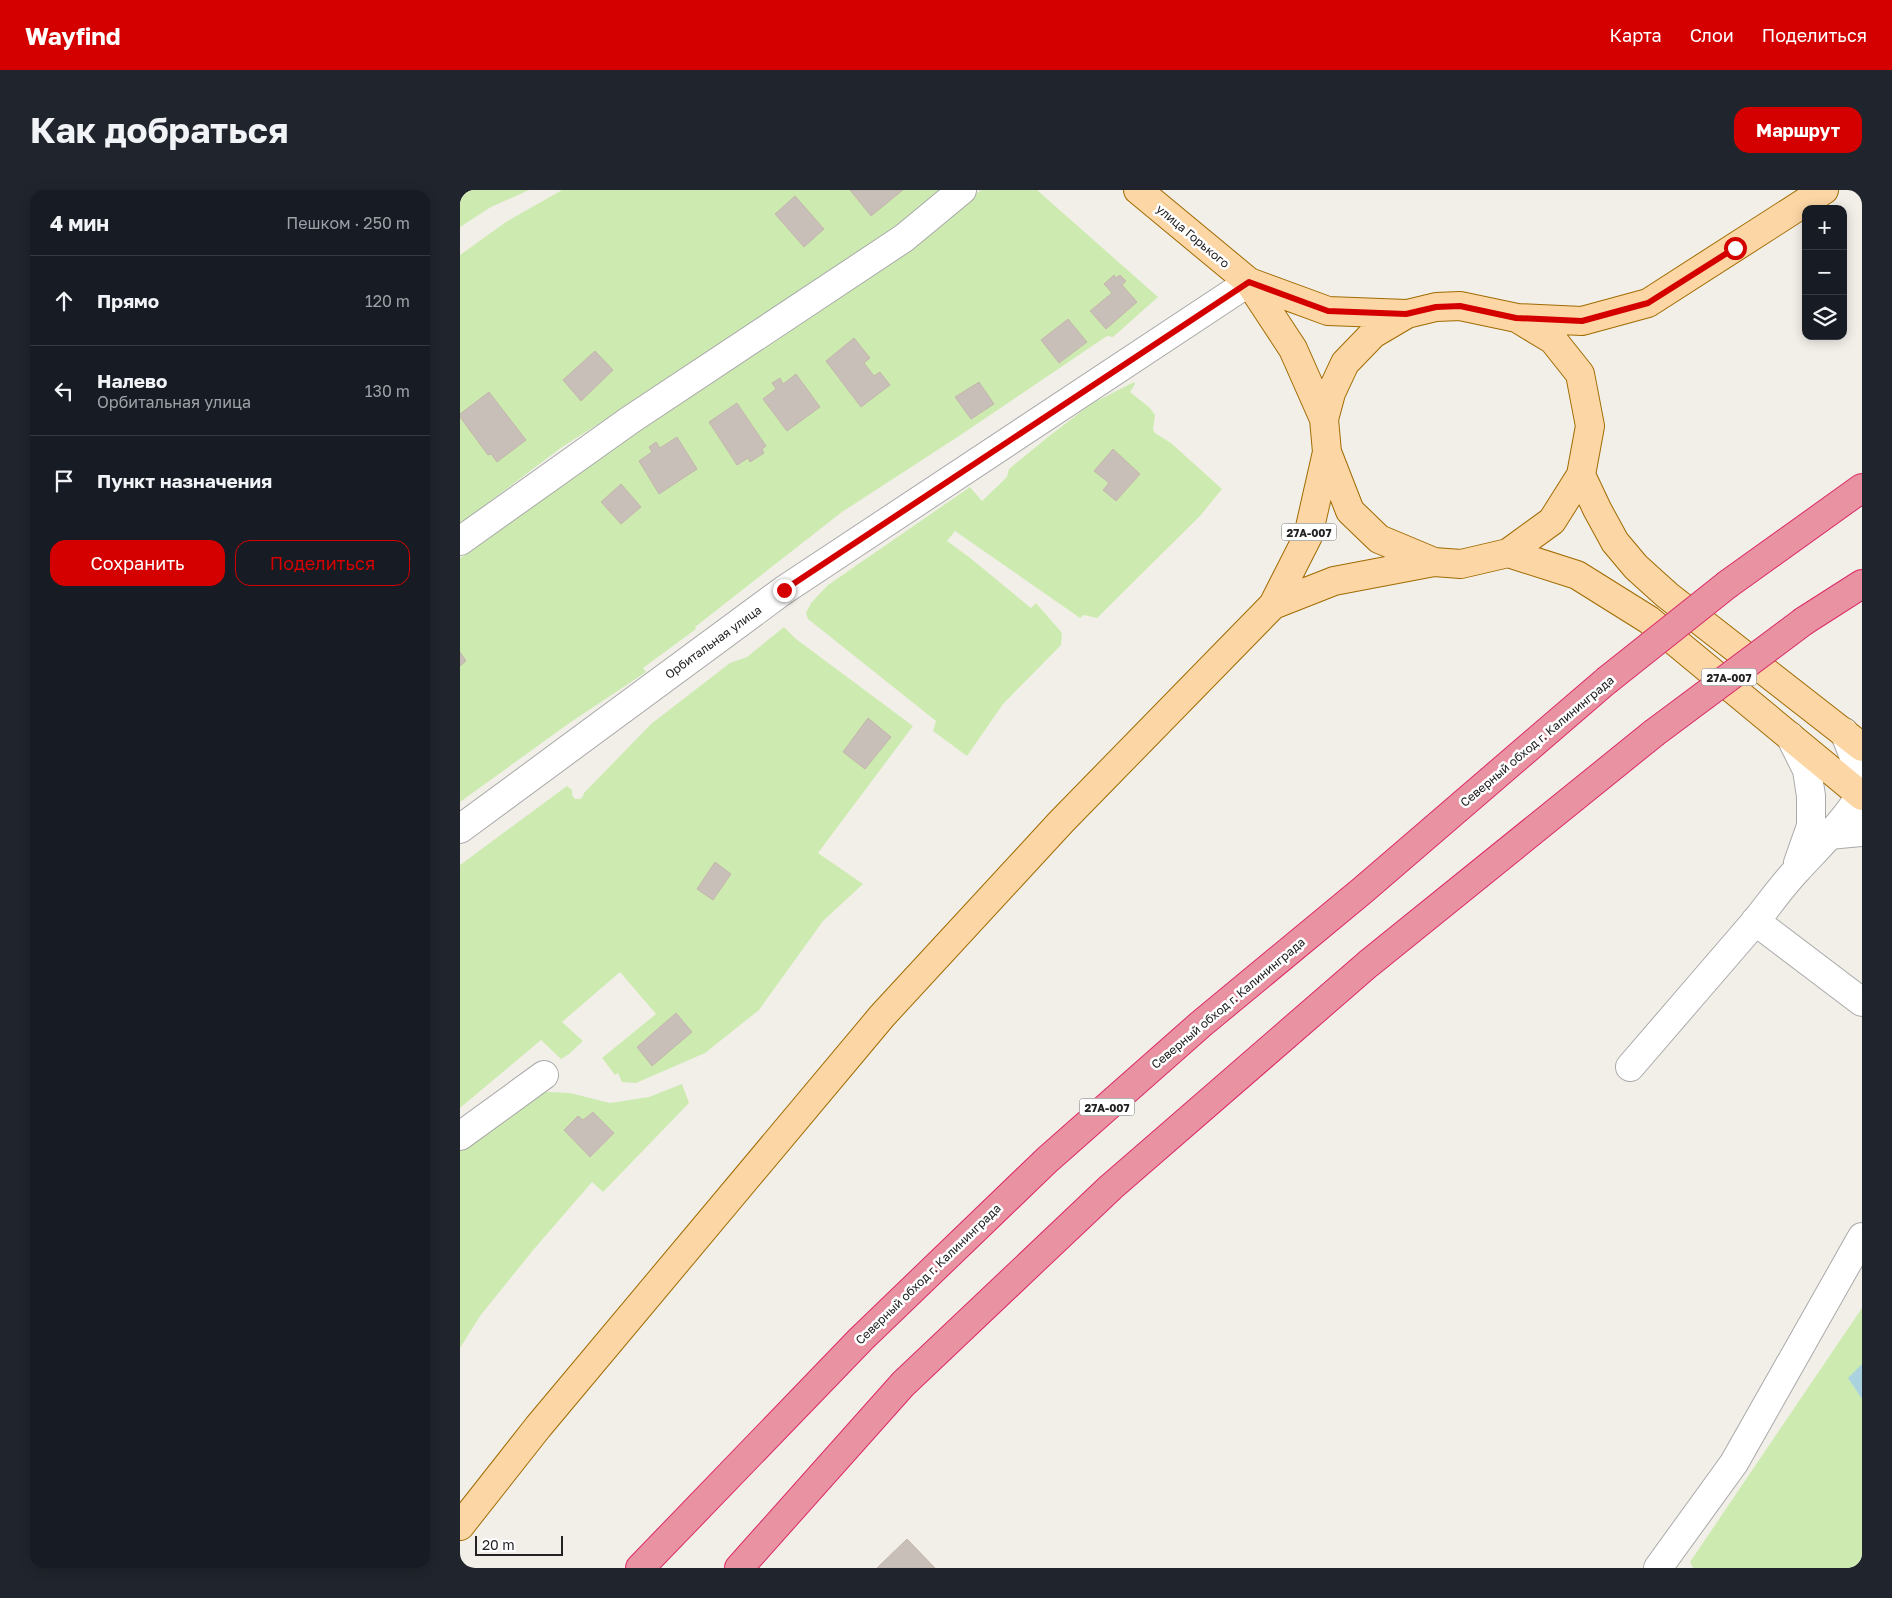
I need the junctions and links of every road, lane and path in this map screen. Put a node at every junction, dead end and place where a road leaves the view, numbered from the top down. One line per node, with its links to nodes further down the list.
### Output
1 (962, 190): 11 (street)
2 (1138, 190): 4 (main road, улица Горького)
3 (1824, 190): 6 (main road)
4 (1249, 282): 5 (main road); 7 (main road); 21 (street, Орбитальная улица)
5 (1406, 314): 6 (main road); 7 (main road)
6 (1516, 318): 9 (main road)
7 (1324, 419): 8 (main road)
8 (1327, 452): 13 (main road); 16 (main road, 27А-007)
9 (1581, 474): 12 (main road); 19 (main road)
10 (1862, 488): 33 (highway, Северный обход г. Калининграда / 27А-007, bridge)
11 (460, 541)
12 (1508, 553): 13 (main road); 18 (main road)
13 (1434, 562): 16 (main road, 27А-007)
14 (1862, 584): 17 (highway, 27А-007)
15 (1862, 590): 17 (main road)
16 (1273, 605): 32 (main road, 27А-007)
17 (1813, 615): 31 (highway, 27А-007, bridge)
18 (1790, 736): 20 (main road); 24 (street)
19 (1853, 739): 20 (street)
20 (1860, 795): 23 (street)
21 (460, 829)
22 (1862, 832): 23 (street)
23 (1829, 836): 24 (street)
24 (1796, 870): 25 (street)
25 (1755, 921): 26 (street); 27 (street)
26 (1862, 1002)
27 (1630, 1067)
28 (544, 1075): 29 (street)
29 (460, 1136)
30 (1862, 1237): 36 (street)
31 (866, 1425): 34 (highway, 27А-007); 35 (street)
32 (460, 1526)
33 (640, 1568)
34 (739, 1568)
35 (752, 1568)
36 (1658, 1568)

